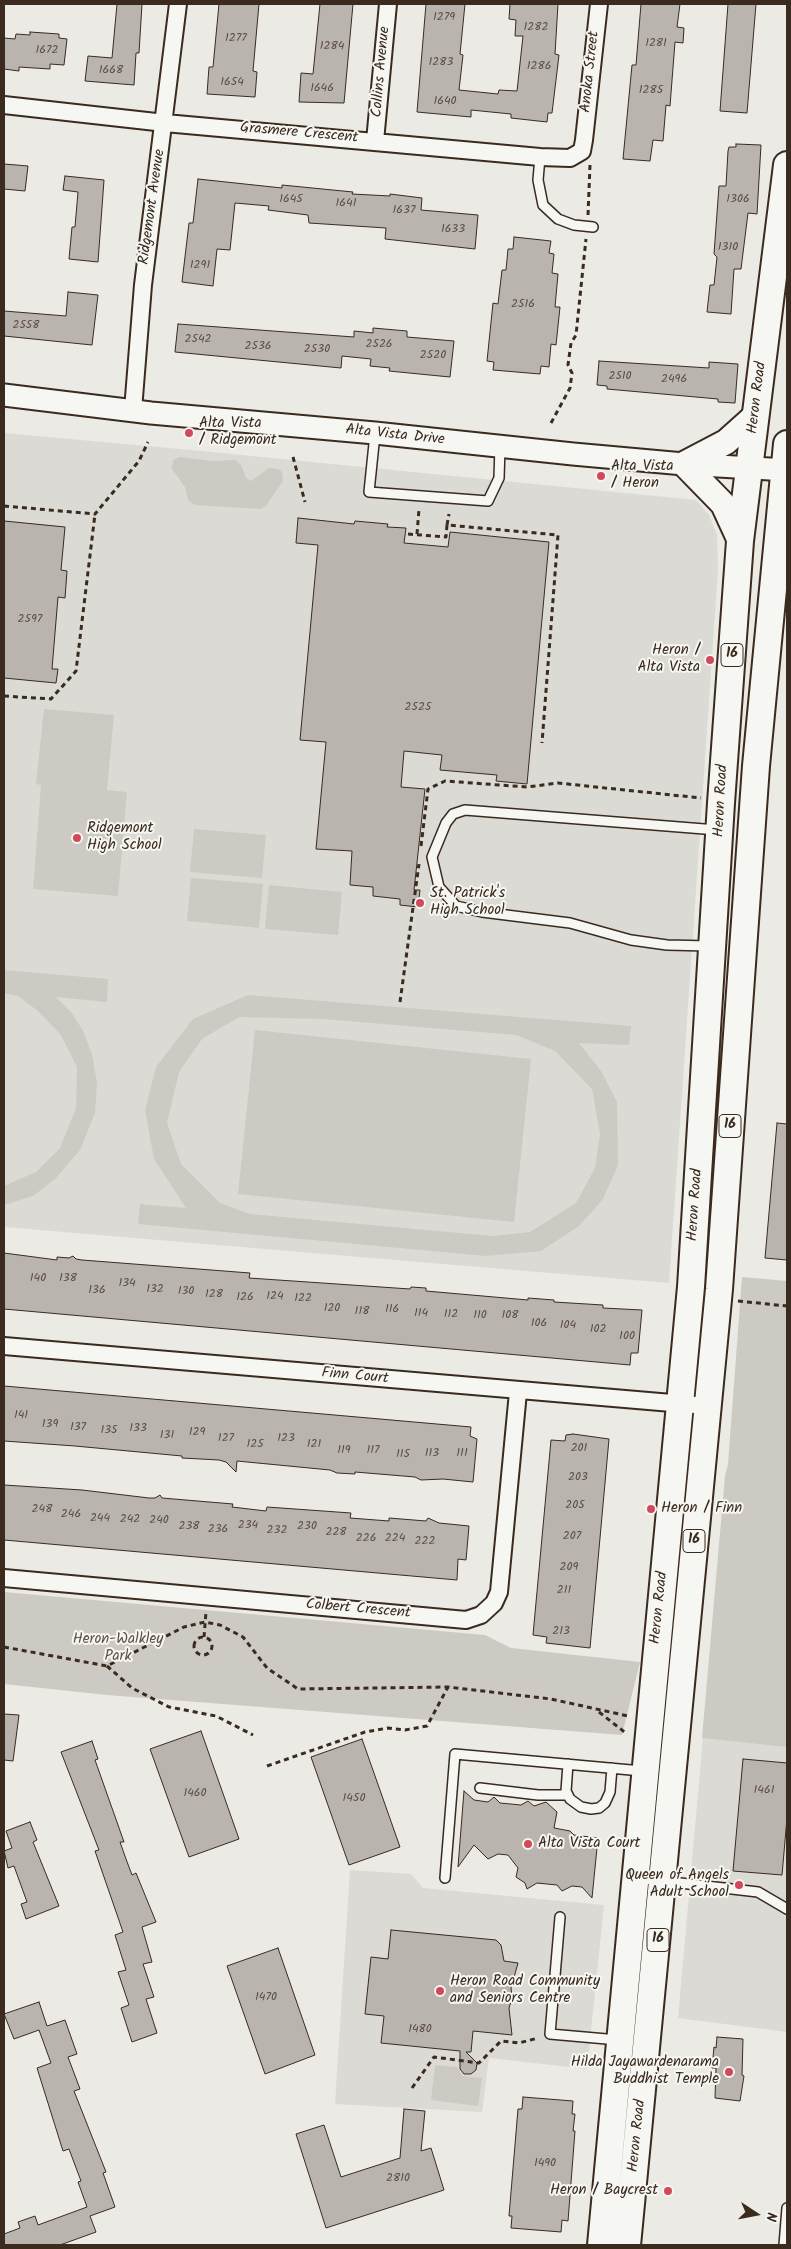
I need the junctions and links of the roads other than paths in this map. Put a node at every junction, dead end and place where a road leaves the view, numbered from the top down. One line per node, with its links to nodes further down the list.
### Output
1 (178, 4): 5 (street, Ridgemont Avenue)
2 (388, 4): 6 (street, Collins Avenue)
3 (599, 4): 7 (street, Anoka Street)
4 (4, 105): 5 (street, Grasmere Crescent)
5 (165, 123): 6 (street, Grasmere Crescent); 12 (street, Ridgemont Avenue)
6 (376, 141): 8 (street, Grasmere Crescent)
7 (583, 146): 8 (street, Grasmere Crescent)
8 (540, 157): 10 (lane)
9 (787, 165): 13 (main road, Heron Road / 16)
10 (590, 226)
11 (4, 395): 12 (street, Alta Vista Drive)
12 (133, 410): 14 (street, Alta Vista Drive)
13 (755, 416): 17 (main road); 18 (main road, Heron Road / 16)
14 (375, 433): 16 (street, Alta Vista Drive); 16 (lane)
15 (787, 444): 19 (main road, Heron Road / 16)
16 (500, 447): 17 (street, Alta Vista Drive)
17 (684, 464): 18 (street, Alta Vista Drive); 20 (main road)
18 (750, 467): 19 (street, Alta Vista Drive); 20 (main road, Heron Road / 16)
19 (786, 470): 22 (main road, Heron Road / 16)
20 (740, 541): 23 (main road, Heron Road / 16)
21 (787, 550): 22 (main road)
22 (764, 666): 28 (main road, Heron Road / 16)
23 (720, 830): 24 (main road, Heron Road / 16); 24 (lane)
24 (712, 946): 27 (main road, Heron Road / 16)
25 (4, 1346): 26 (street, Finn Court)
26 (518, 1392): 27 (street, Finn Court); 29 (street, Colbert Crescent)
27 (679, 1405): 28 (street, Finn Court); 32 (main road, Heron Road / 16)
28 (707, 1406): 37 (main road, Heron Road / 16)
29 (4, 1578)
30 (568, 1764): 31 (lane); 34 (lane); 35 (lane)
31 (612, 1768): 32 (lane); 34 (lane)
32 (645, 1771): 36 (main road, Heron Road / 16)
33 (480, 1788): 34 (lane)
34 (568, 1795)
35 (445, 1878)
36 (636, 1878): 37 (lane); 40 (main road, Heron Road / 16)
37 (664, 1882): 38 (lane); 43 (main road, Heron Road / 16)
38 (787, 1909)
39 (560, 1917): 40 (lane)
40 (621, 2040): 42 (main road, Heron Road / 16)
41 (787, 2208): 44 (lane)
42 (601, 2245)
43 (627, 2245)
44 (784, 2245)

